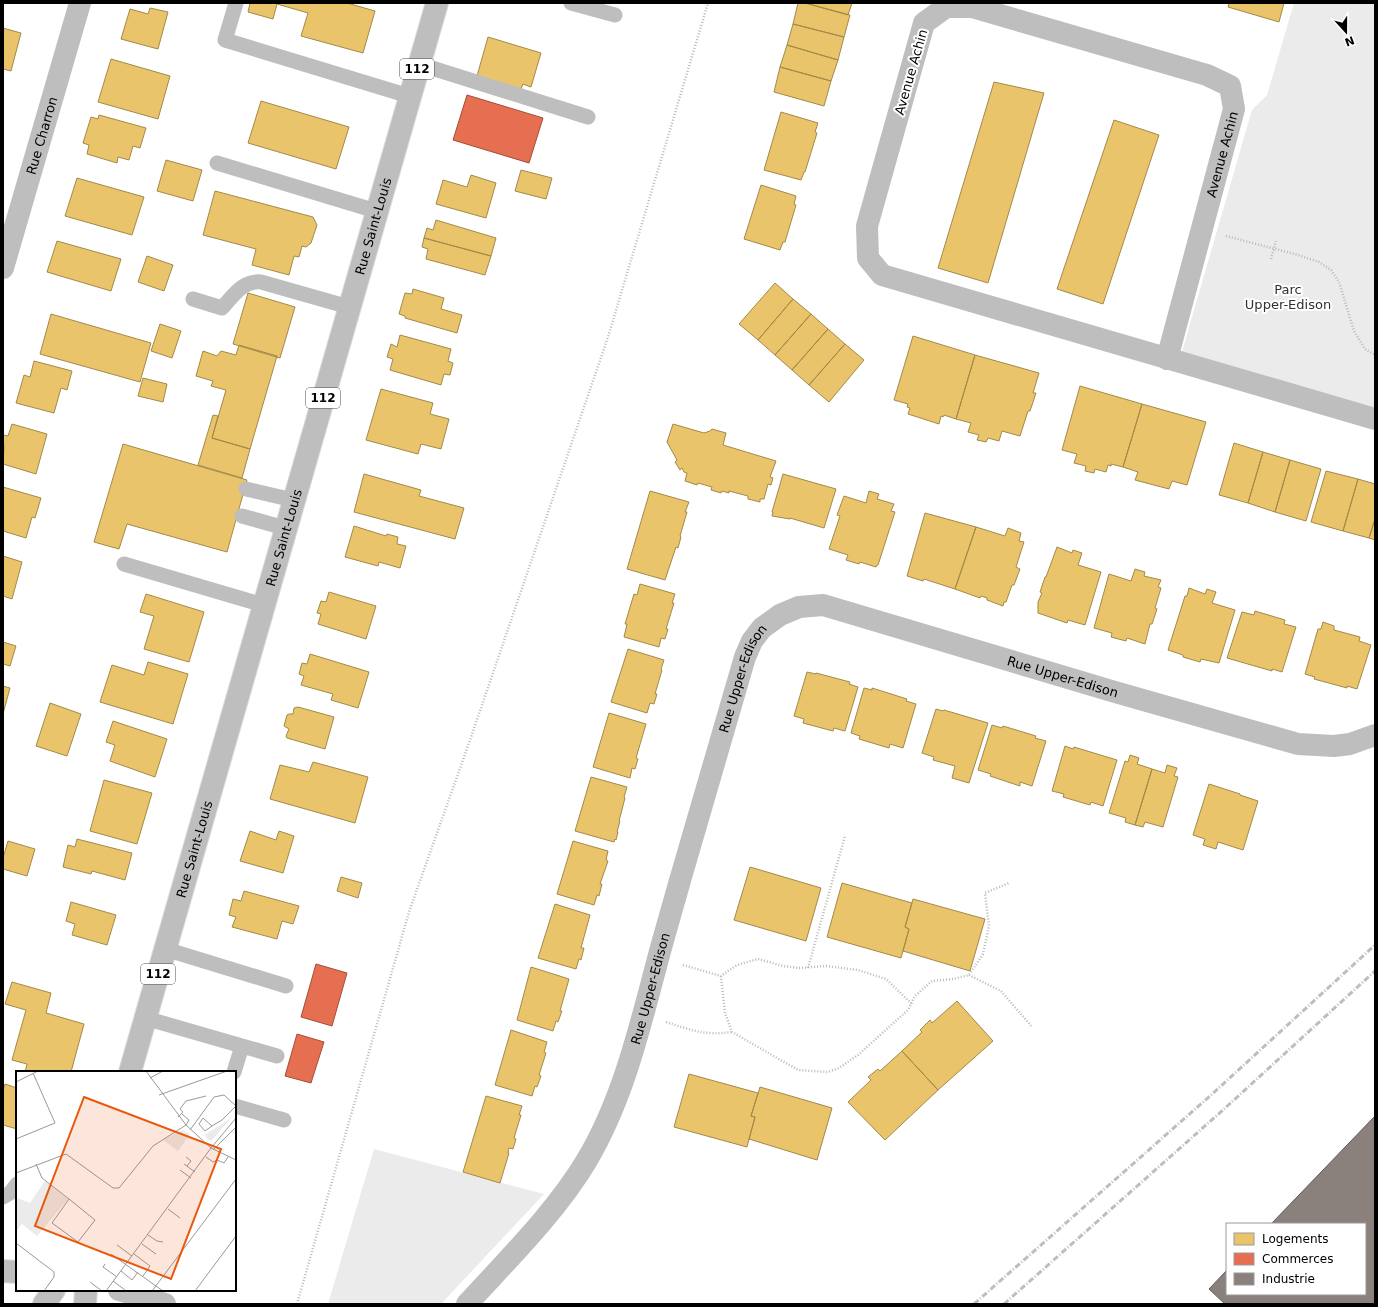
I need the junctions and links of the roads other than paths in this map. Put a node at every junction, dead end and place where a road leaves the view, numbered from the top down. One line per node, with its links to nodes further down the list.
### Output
1 (80, 3): 11 (main road, Rue Charron)
2 (236, 3): 7 (lane)
3 (436, 3): 6 (main road, Rue Saint-Louis / 112)
4 (571, 3): 5 (lane)
5 (615, 15)
6 (419, 64): 7 (main road, Rue Saint-Louis / 112); 8 (lane)
7 (409, 96): 10 (main road, Rue Saint-Louis / 112)
8 (588, 117)
9 (217, 163): 10 (lane)
10 (376, 211): 13 (main road, Rue Saint-Louis / 112)
11 (3, 268)
12 (193, 299): 13 (lane)
13 (349, 307): 17 (main road, Rue Saint-Louis / 112)
14 (1167, 359): 14 (main road, Avenue Achin); 15 (main road, Avenue Achin)
15 (1375, 419)
16 (246, 489): 17 (lane)
17 (293, 500): 19 (main road, Rue Saint-Louis / 112)
18 (242, 516): 19 (lane)
19 (285, 528): 21 (main road, Rue Saint-Louis / 112)
20 (124, 564): 21 (lane)
21 (263, 605): 23 (main road, Rue Saint-Louis / 112)
22 (1375, 735): 42 (main road, Rue Upper-Edison)
23 (165, 950): 24 (lane); 25 (main road, Rue Saint-Louis / 112)
24 (286, 986)
25 (145, 1018): 26 (lane); 28 (main road, Rue Saint-Louis / 112)
26 (242, 1046): 27 (lane); 29 (lane)
27 (277, 1056)
28 (130, 1071)
29 (234, 1071)
30 (236, 1106): 31 (lane)
31 (284, 1120)
32 (16, 1185): 33 (lane)
33 (3, 1197)
34 (3, 1271): 35 (main road)
35 (16, 1272)
36 (53, 1291): 39 (main road)
37 (86, 1291): 40 (main road)
38 (122, 1291): 41 (main road)
39 (44, 1304)
40 (85, 1304)
41 (165, 1304)
42 (467, 1304)

